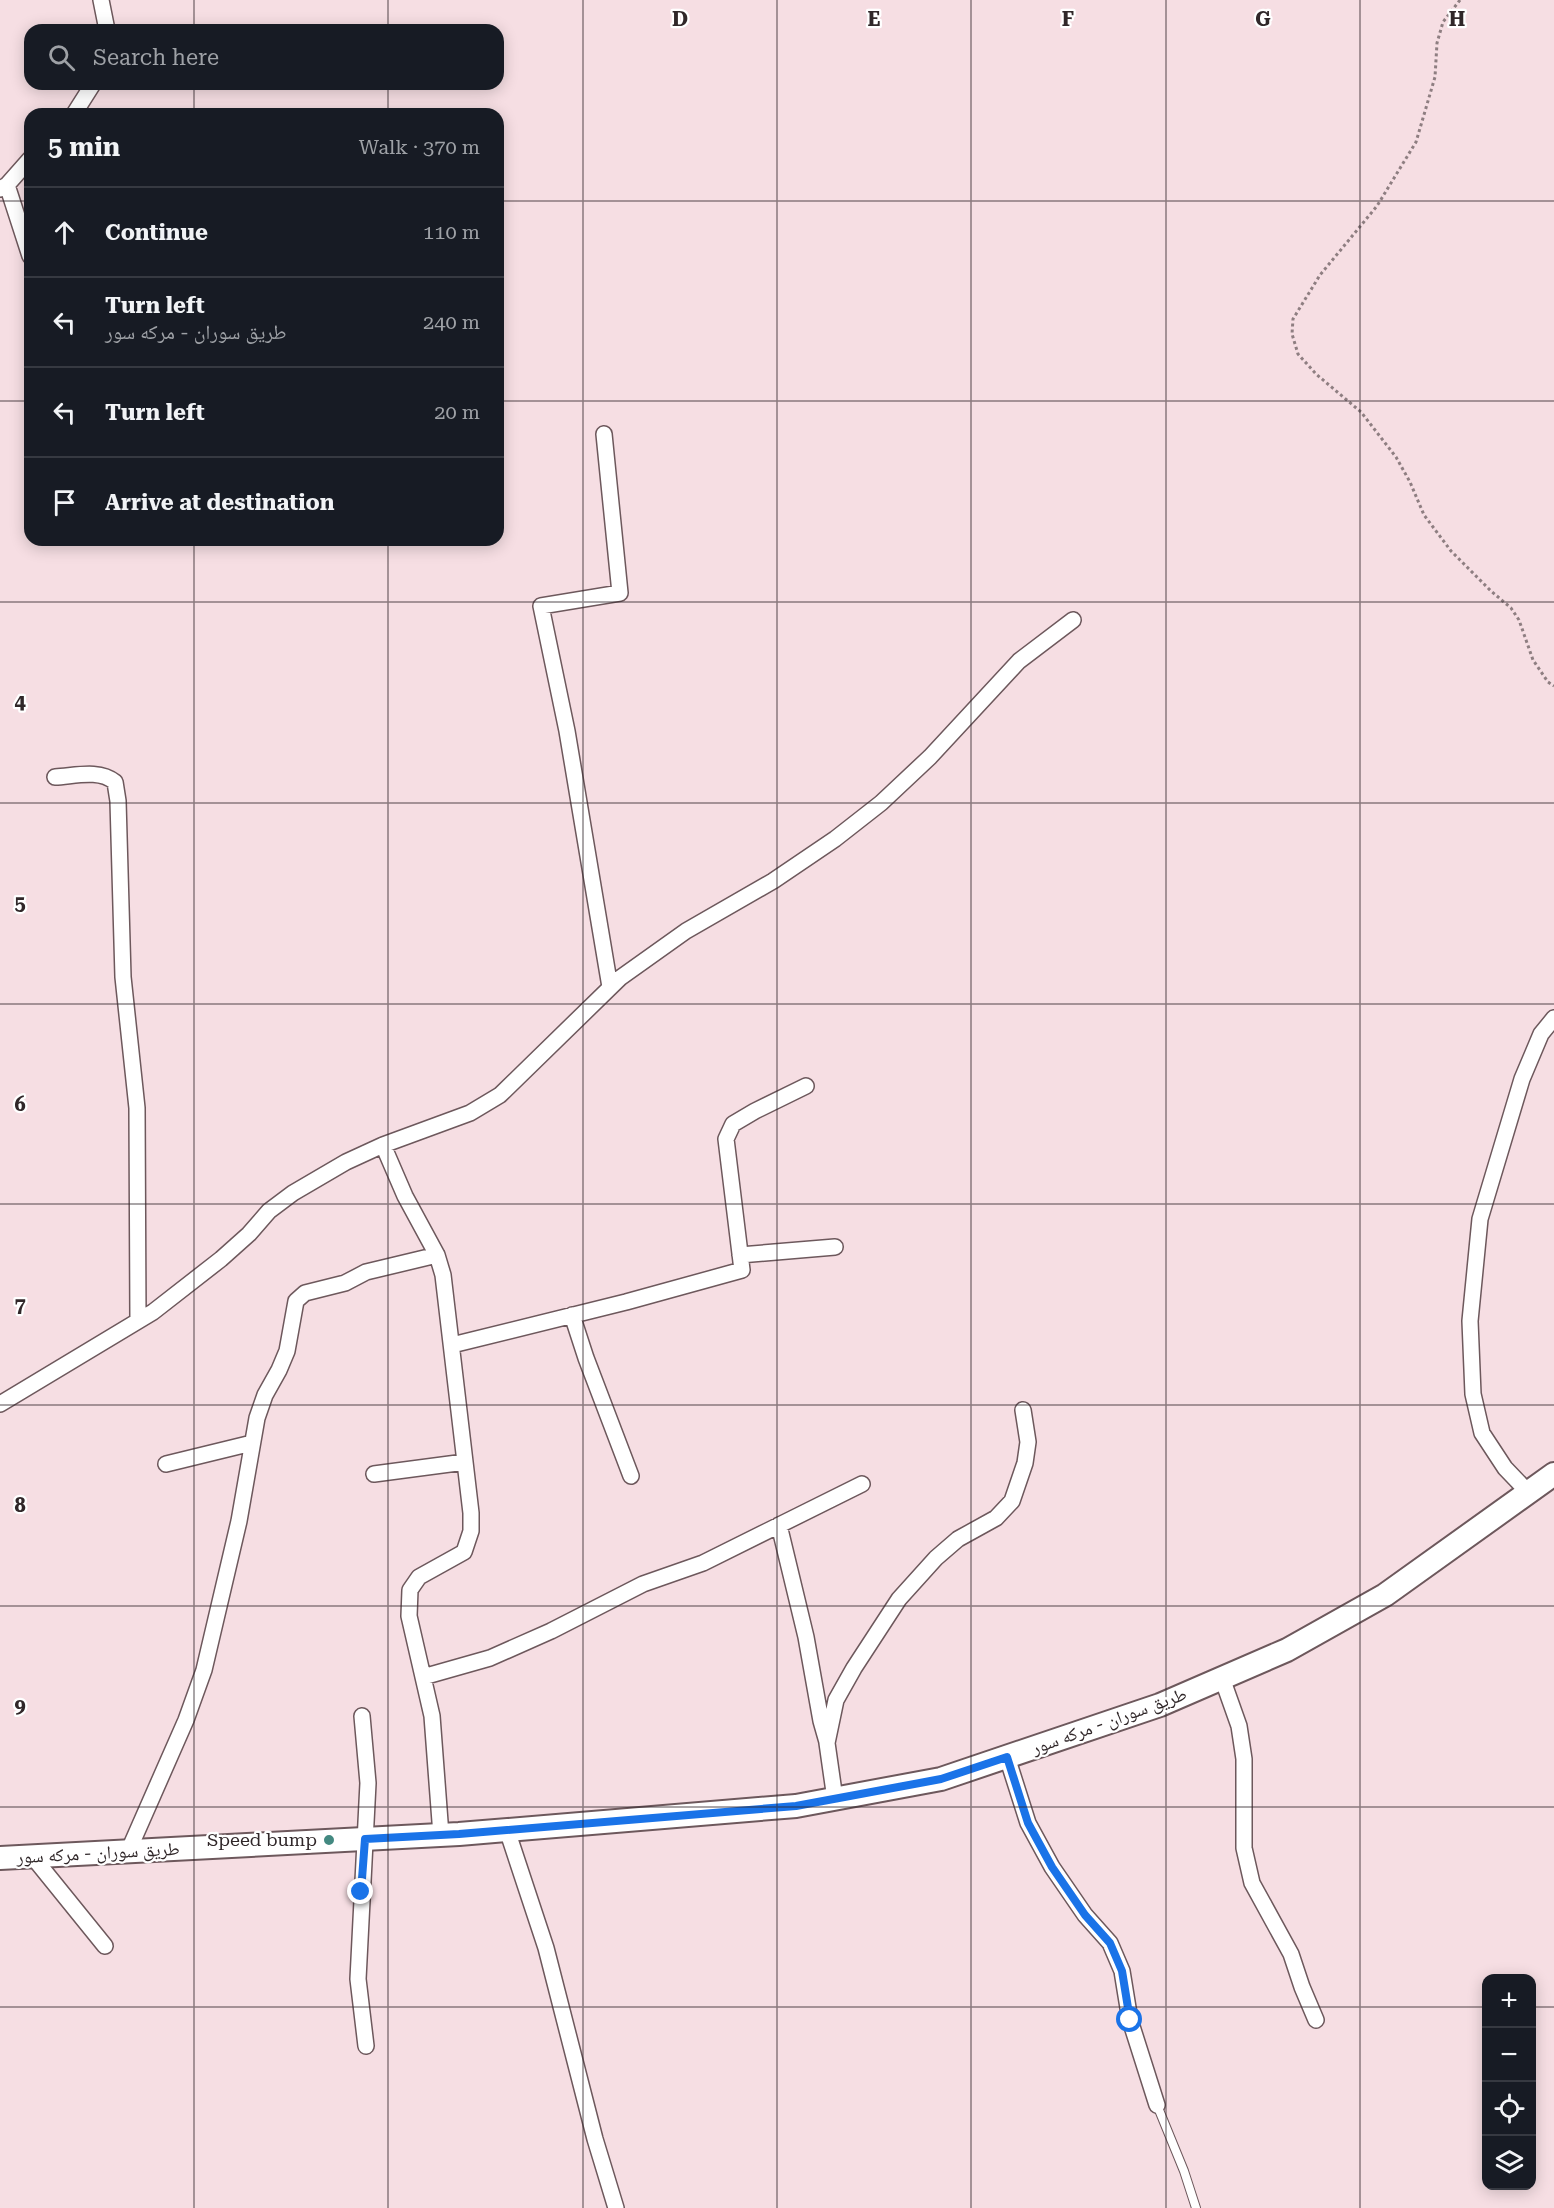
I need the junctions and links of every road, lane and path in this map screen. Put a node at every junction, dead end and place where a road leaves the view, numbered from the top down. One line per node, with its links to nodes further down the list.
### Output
1 (101, 0): 3 (street)
2 (1460, 0): 11 (path)
3 (106, 24)
4 (89, 90): 5 (street)
5 (78, 108)
6 (24, 165): 7 (street)
7 (4, 187): 8 (street)
8 (24, 240)
9 (604, 434): 13 (street)
10 (1073, 620): 13 (street)
11 (1554, 686)
12 (55, 777): 21 (street)
13 (610, 987): 16 (street)
14 (1554, 1018): 32 (street)
15 (806, 1086): 19 (street)
16 (383, 1145): 18 (street); 21 (street)
17 (835, 1247): 19 (street)
18 (437, 1255): 22 (street); 25 (street)
19 (740, 1255): 20 (street)
20 (572, 1315): 22 (street); 30 (street)
21 (138, 1321): 23 (street)
22 (452, 1345): 26 (street)
23 (0, 1404)
24 (1023, 1410): 37 (street)
25 (252, 1443): 27 (street); 43 (street)
26 (465, 1462): 28 (street); 34 (street)
27 (166, 1464)
28 (374, 1474)
29 (1554, 1474): 32 (main road, طريق سوران - مركه سور)
30 (631, 1476)
31 (862, 1485): 33 (street)
32 (1528, 1492): 35 (main road, طريق سوران - مركه سور)
33 (779, 1525): 34 (street); 37 (street)
34 (423, 1677): 41 (street)
35 (1222, 1678): 38 (main road, طريق سوران - مركه سور); 47 (street)
36 (362, 1716): 42 (street)
37 (828, 1743): 39 (street)
38 (1007, 1757): 39 (main road, طريق سوران - مركه سور); 49 (street)
39 (835, 1799): 40 (main road, طريق سوران - مركه سور)
40 (507, 1830): 41 (main road, طريق سوران - مركه سور); 50 (street)
41 (441, 1835): 42 (main road, طريق سوران - مركه سور)
42 (365, 1839): 43 (main road, طريق سوران - مركه سور); 48 (street)
43 (128, 1852): 44 (main road, طريق سوران - مركه سور)
44 (33, 1857): 45 (main road, طريق سوران - مركه سور); 46 (street)
45 (0, 1858)
46 (105, 1946)
47 (1316, 2020)
48 (366, 2046)
49 (1157, 2105): 51 (lane)
50 (616, 2208)
51 (1196, 2208)

